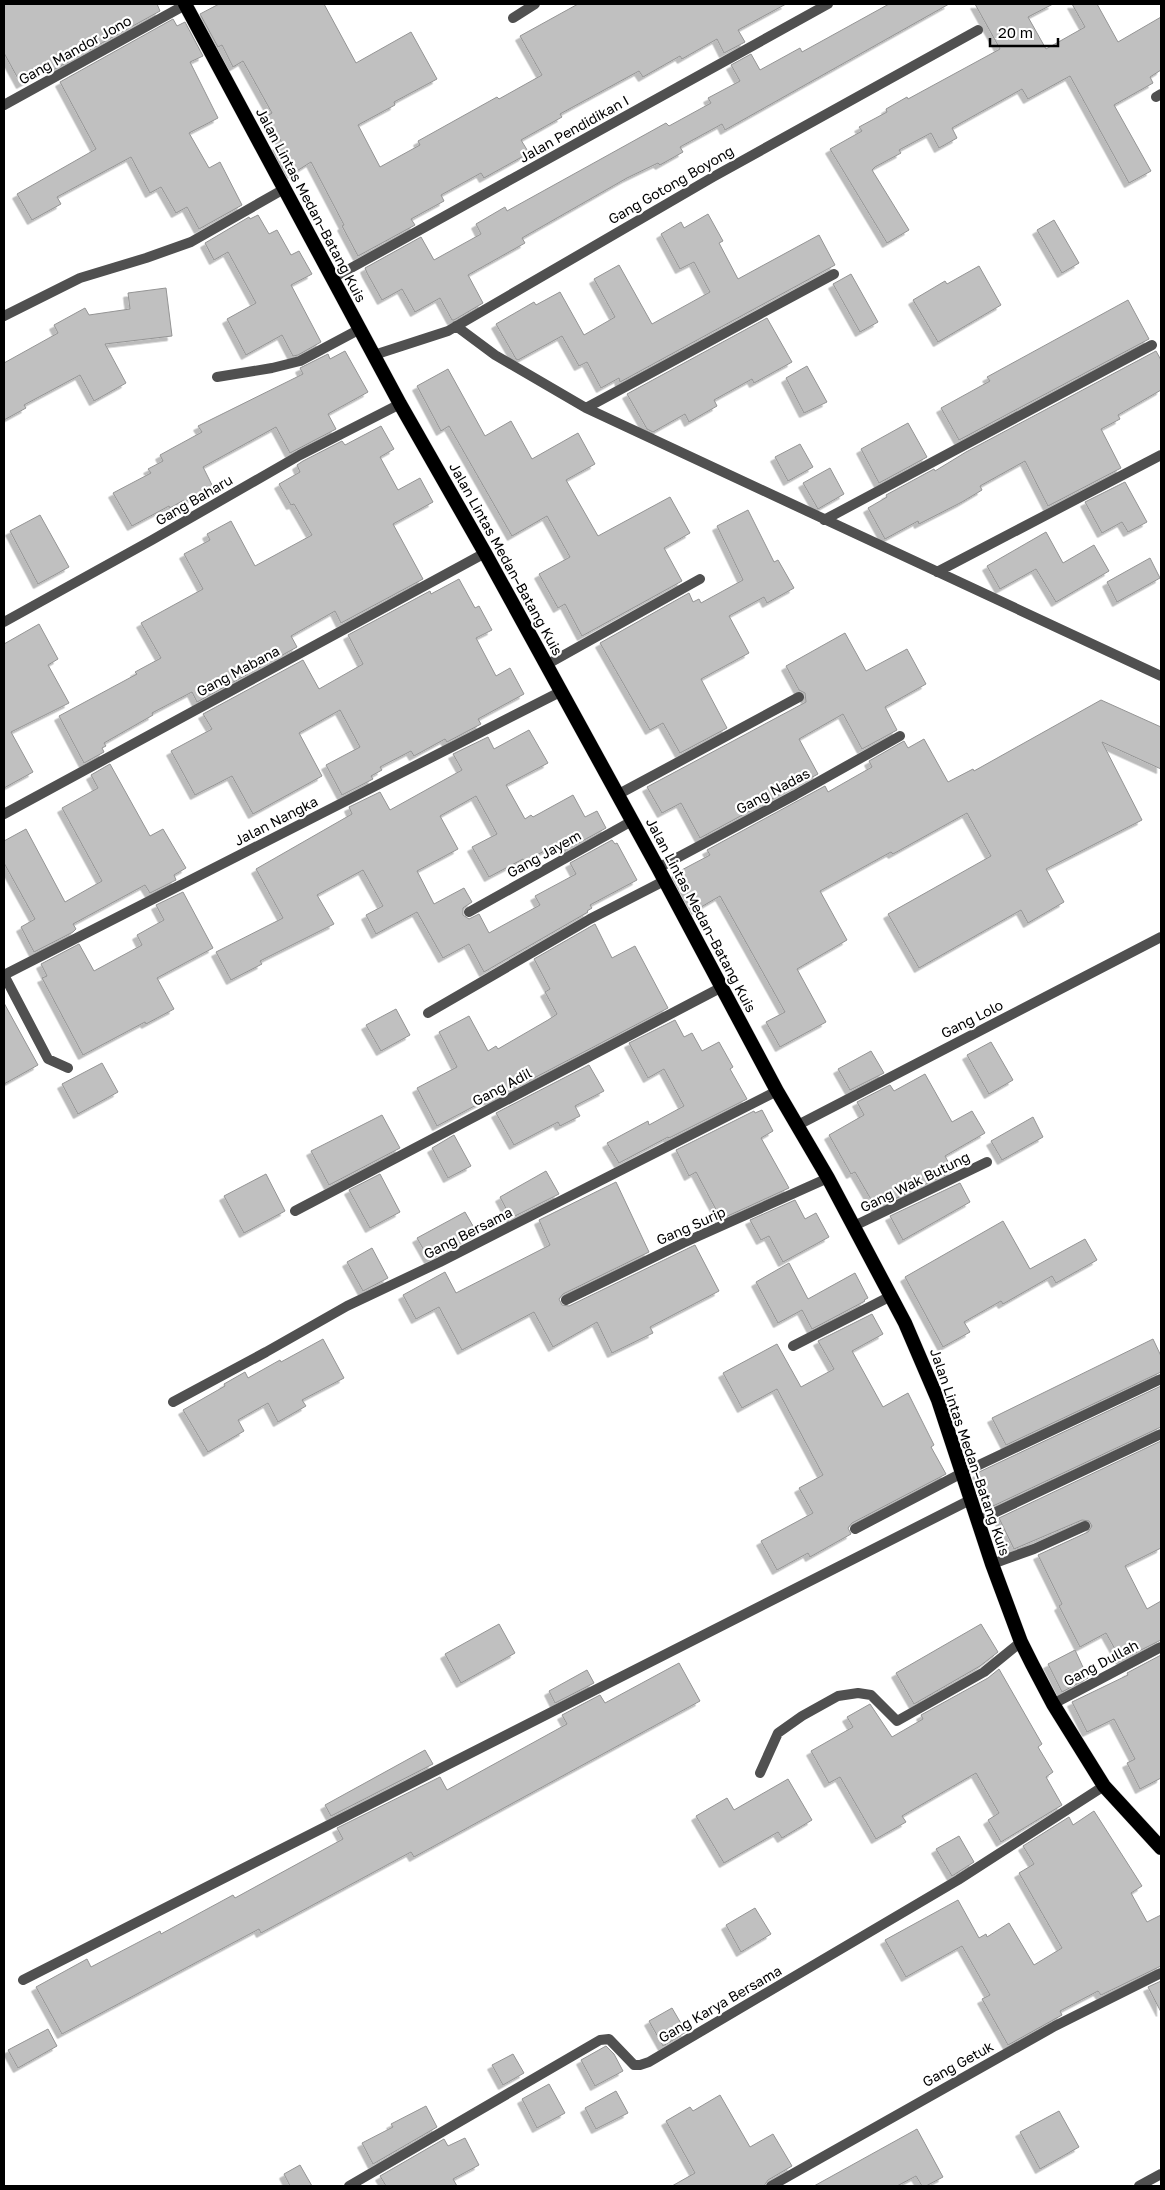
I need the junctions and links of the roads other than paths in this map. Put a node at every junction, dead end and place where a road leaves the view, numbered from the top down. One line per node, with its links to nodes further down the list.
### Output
1 (185, 4): 6 (street, Gang Mandor Jono); 7 (highway, Jalan Lintas Medan–Batang Kuis)
2 (535, 4): 4 (street)
3 (828, 4): 9 (street, Jalan Pendidikan I)
4 (513, 18)
5 (978, 30): 12 (street, Gang Gotong Boyong)
6 (4, 105)
7 (284, 189): 9 (highway, Jalan Lintas Medan–Batang Kuis); 10 (street)
8 (834, 274): 17 (street)
9 (333, 278): 11 (highway, Jalan Lintas Medan–Batang Kuis)
10 (4, 316)
11 (358, 326): 14 (highway, Jalan Lintas Medan–Batang Kuis); 15 (street)
12 (452, 328): 14 (street, Gang Gotong Boyong); 17 (street)
13 (1152, 345): 19 (street)
14 (374, 355): 16 (highway, Jalan Lintas Medan–Batang Kuis)
15 (217, 377)
16 (400, 404): 20 (highway, Jalan Lintas Medan–Batang Kuis); 23 (street, Gang Baharu)
17 (586, 408): 19 (street)
18 (1161, 455): 21 (street)
19 (824, 520): 21 (street)
20 (485, 553): 24 (highway, Jalan Lintas Medan–Batang Kuis); 30 (street, Gang Mabana)
21 (937, 572): 25 (street)
22 (700, 579): 24 (street)
23 (4, 622)
24 (546, 665): 26 (highway, Jalan Lintas Medan–Batang Kuis)
25 (1161, 676)
26 (560, 692): 29 (highway, Jalan Lintas Medan–Batang Kuis); 36 (street, Jalan Nangka)
27 (799, 696): 29 (street)
28 (900, 736): 32 (street, Gang Nadas)
29 (617, 795): 31 (highway, Jalan Lintas Medan–Batang Kuis)
30 (4, 814)
31 (632, 821): 32 (highway, Jalan Lintas Medan–Batang Kuis); 34 (street, Gang Jayem)
32 (658, 868): 33 (highway, Jalan Lintas Medan–Batang Kuis)
33 (664, 881): 37 (highway, Jalan Lintas Medan–Batang Kuis); 38 (street)
34 (469, 912)
35 (1161, 937): 41 (street, Gang Lolo)
36 (4, 975): 39 (street)
37 (722, 987): 40 (highway, Jalan Lintas Medan–Batang Kuis); 44 (street, Gang Adil)
38 (428, 1013)
39 (68, 1068)
40 (777, 1091): 41 (highway, Jalan Lintas Medan–Batang Kuis); 50 (street, Gang Bersama)
41 (796, 1126): 43 (highway, Jalan Lintas Medan–Batang Kuis)
42 (987, 1162): 45 (street, Gang Wak Butung)
43 (828, 1178): 45 (highway, Jalan Lintas Medan–Batang Kuis); 47 (street, Gang Surip)
44 (295, 1211)
45 (854, 1226): 46 (highway, Jalan Lintas Medan–Batang Kuis)
46 (891, 1296): 48 (street); 52 (highway, Jalan Lintas Medan–Batang Kuis)
47 (566, 1300)
48 (793, 1346)
49 (1161, 1379): 52 (street)
50 (173, 1402)
51 (1161, 1434): 54 (street)
52 (962, 1473): 53 (highway, Jalan Lintas Medan–Batang Kuis); 56 (street)
53 (970, 1500): 54 (highway, Jalan Lintas Medan–Batang Kuis); 65 (street)
54 (977, 1521): 57 (highway, Jalan Lintas Medan–Batang Kuis)
55 (1085, 1526): 57 (street)
56 (855, 1529)
57 (992, 1564): 58 (highway, Jalan Lintas Medan–Batang Kuis)
58 (1021, 1642): 60 (highway, Jalan Lintas Medan–Batang Kuis); 61 (street)
59 (1161, 1647): 60 (street, Gang Dullah)
60 (1053, 1704): 62 (highway, Jalan Lintas Medan–Batang Kuis)
61 (760, 1773)
62 (1104, 1786): 63 (highway, Jalan Lintas Medan–Batang Kuis); 67 (street, Gang Karya Bersama)
63 (1161, 1848)
64 (1161, 1973): 68 (street, Gang Getuk)
65 (23, 1980)
66 (1161, 2174): 69 (street)
67 (349, 2186)
68 (771, 2186)
69 (1139, 2186)

